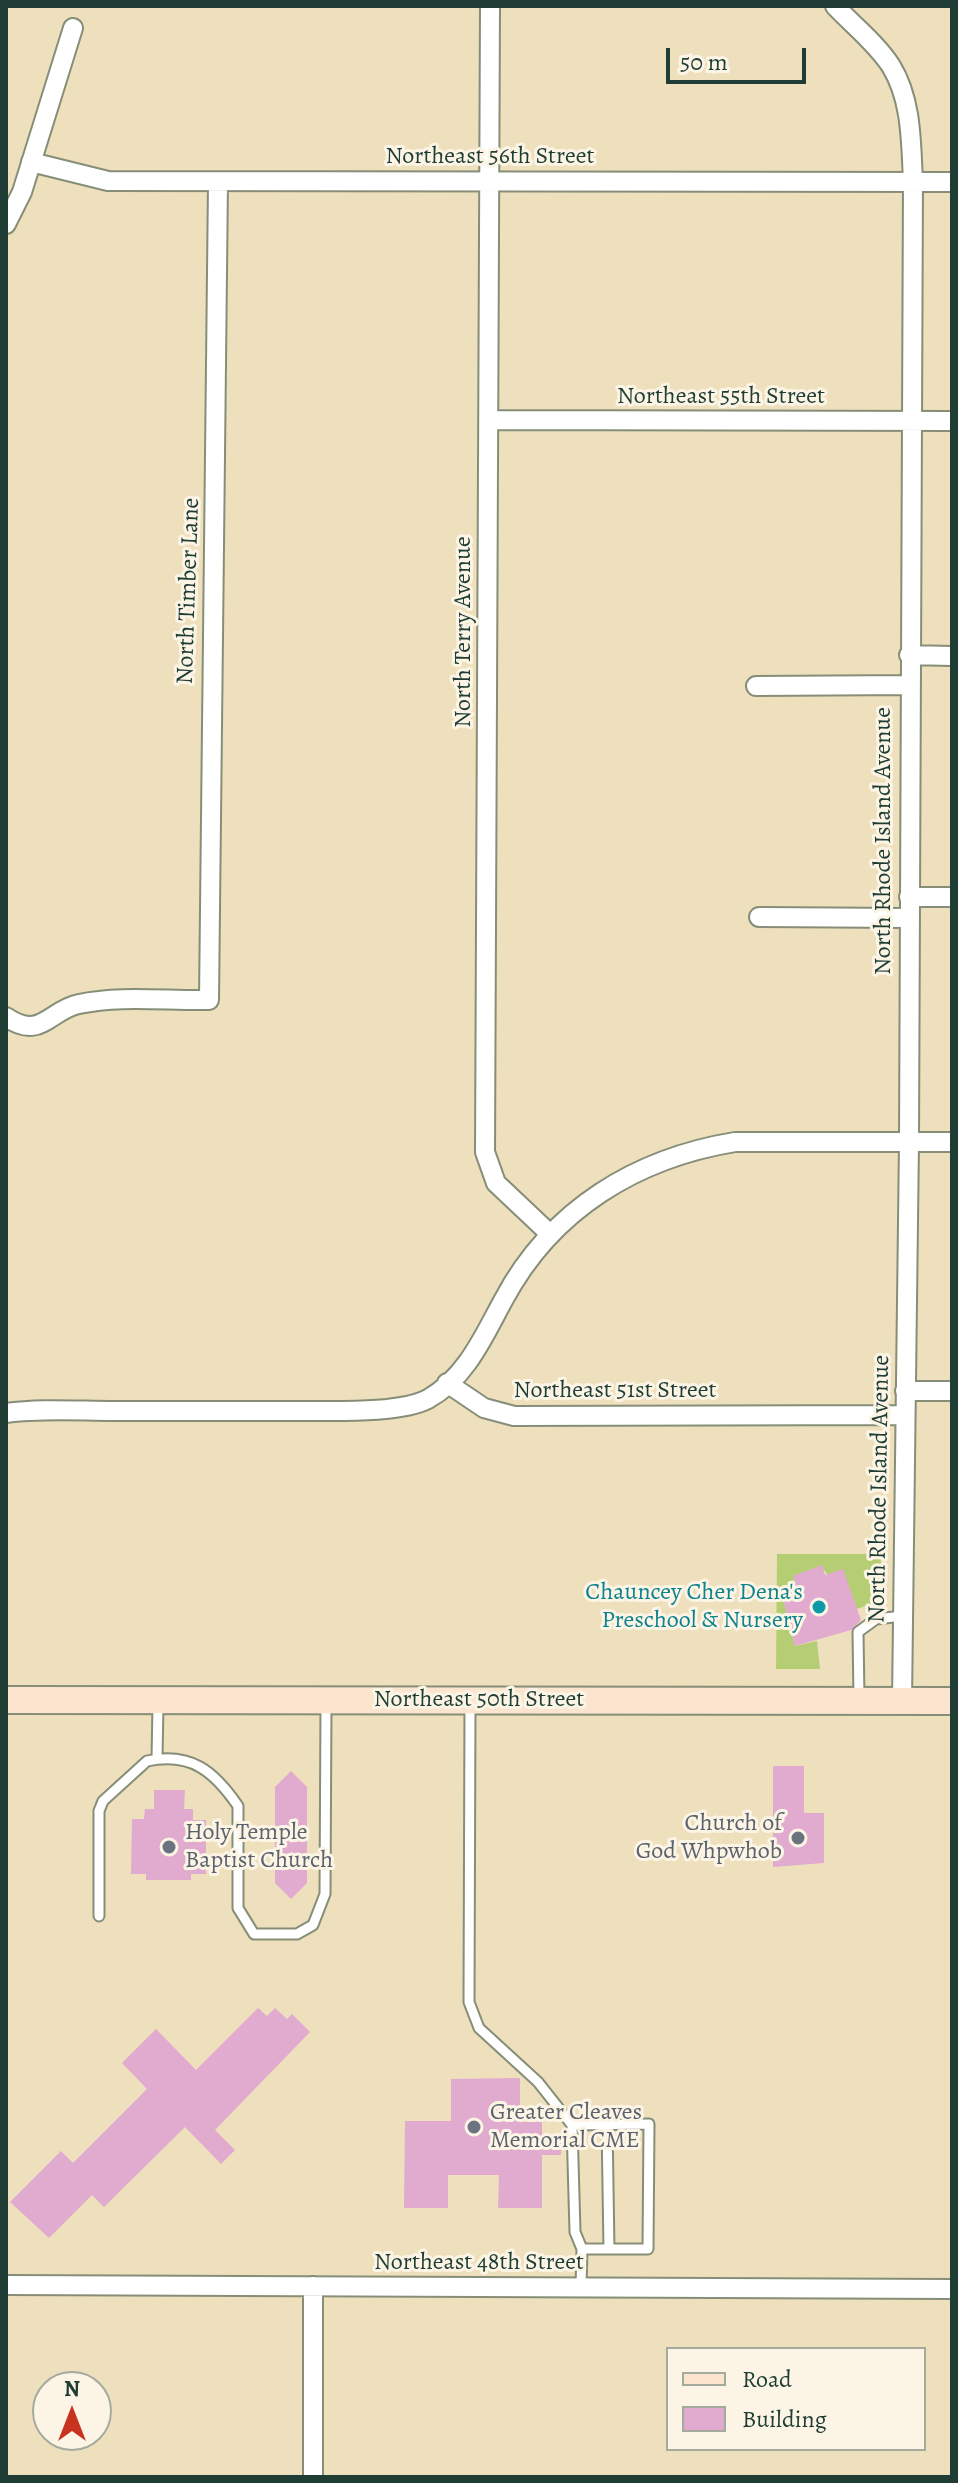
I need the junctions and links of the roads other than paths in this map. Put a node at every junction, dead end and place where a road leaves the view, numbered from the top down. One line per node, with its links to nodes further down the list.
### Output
1 (490, 6): 5 (street, North Terry Avenue)
2 (835, 6): 7 (street, North Rhode Island Avenue)
3 (73, 28): 4 (street)
4 (31, 162): 6 (street, Northeast 56th Street); 9 (street)
5 (490, 180): 6 (street, Northeast 56th Street); 7 (street, Northeast 56th Street); 10 (street, North Terry Avenue)
6 (218, 182): 21 (street, North Timber Lane)
7 (913, 182): 8 (street, Northeast 56th Street); 11 (street, North Rhode Island Avenue)
8 (952, 182)
9 (6, 224)
10 (489, 420): 11 (street, Northeast 55th Street); 24 (street, North Terry Avenue)
11 (911, 421): 12 (street, Northeast 55th Street); 13 (street, North Rhode Island Avenue)
12 (952, 421)
13 (909, 655): 14 (street); 15 (street, North Rhode Island Avenue)
14 (952, 656)
15 (908, 685): 16 (street); 17 (street, North Rhode Island Avenue)
16 (756, 686)
17 (909, 897): 18 (street); 20 (street, North Rhode Island Avenue)
18 (952, 897)
19 (759, 917): 20 (street)
20 (907, 918): 22 (street, North Rhode Island Avenue)
21 (6, 1017)
22 (909, 1142): 23 (street); 24 (street); 26 (street, North Rhode Island Avenue)
23 (952, 1142)
24 (550, 1234): 25 (street)
25 (447, 1383): 28 (street); 29 (street, Northeast 51st Street)
26 (905, 1391): 27 (street); 29 (street, North Rhode Island Avenue)
27 (952, 1391)
28 (6, 1413)
29 (905, 1415): 30 (street, North Rhode Island Avenue)
30 (903, 1616): 35 (lane); 36 (street, North Rhode Island Avenue)
31 (6, 1700): 34 (street, Northeast 50th Street)
32 (326, 1700): 33 (street, Northeast 50th Street); 34 (street, Northeast 50th Street); 38 (lane)
33 (470, 1700): 35 (street, Northeast 50th Street); 41 (lane)
34 (158, 1701): 38 (lane)
35 (859, 1701): 36 (street, Northeast 50th Street)
36 (902, 1701): 37 (street, Northeast 50th Street)
37 (952, 1701)
38 (157, 1759): 39 (lane)
39 (99, 1916)
40 (607, 2124): 41 (lane); 43 (lane); 43 (lane)
41 (572, 2125): 42 (lane)
42 (582, 2249): 43 (lane); 46 (lane)
43 (609, 2249)
44 (6, 2285): 45 (street, Northeast 48th Street)
45 (313, 2286): 46 (street, Northeast 48th Street); 48 (street)
46 (581, 2287): 47 (street, Northeast 48th Street)
47 (952, 2289)
48 (313, 2477)

